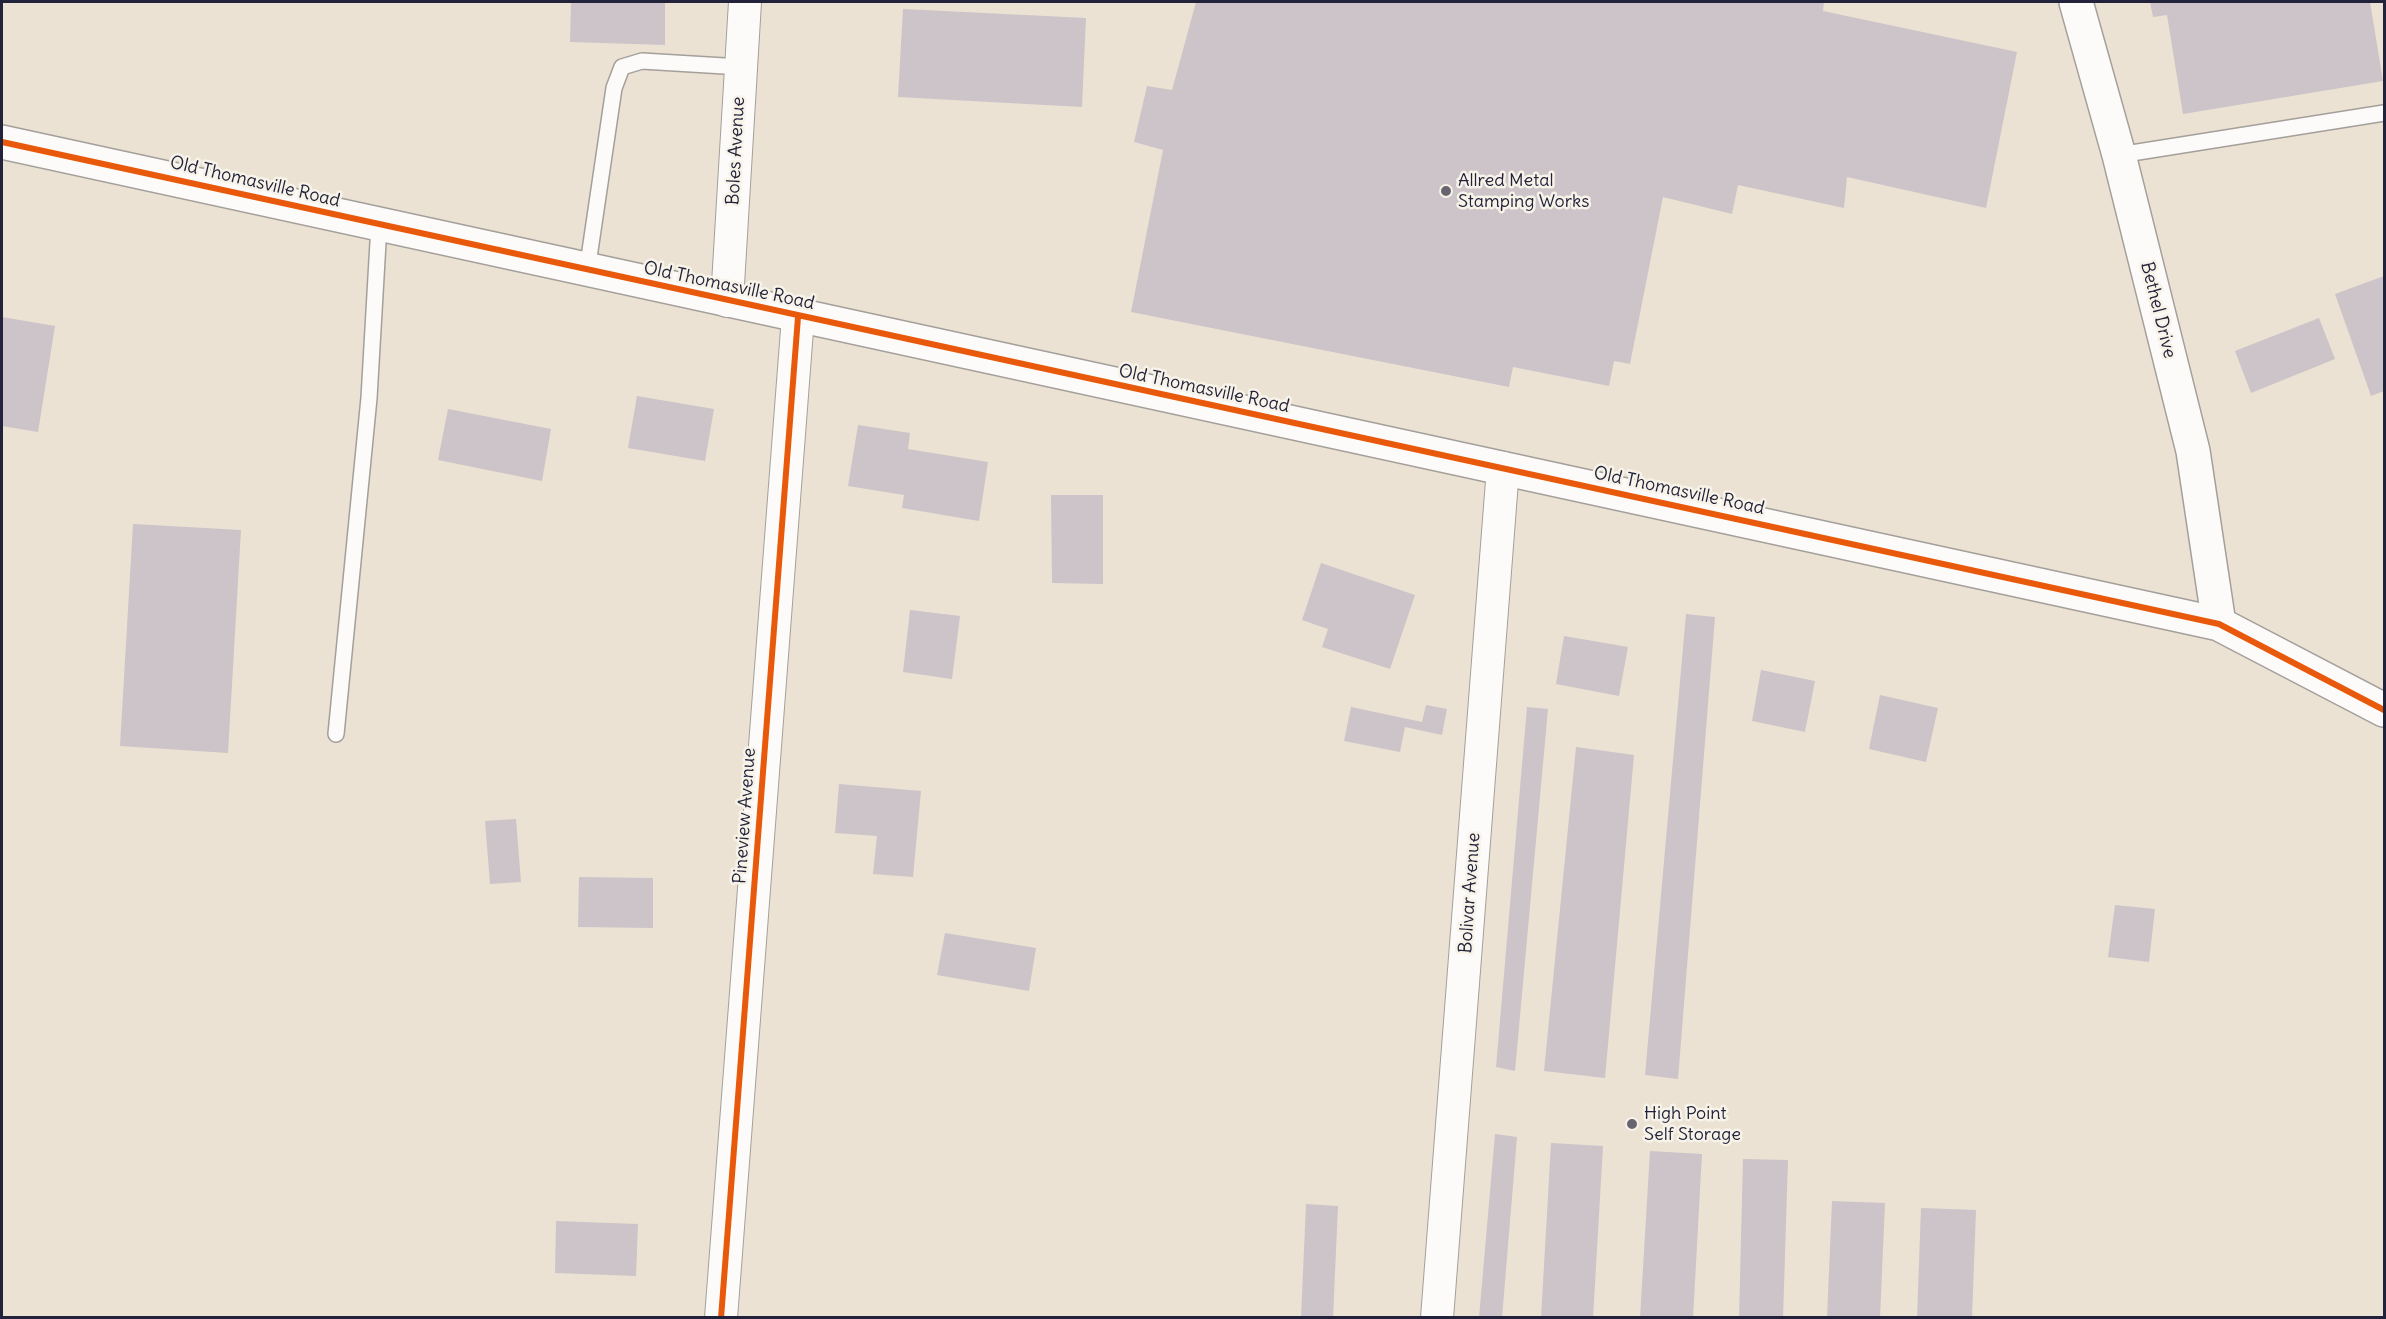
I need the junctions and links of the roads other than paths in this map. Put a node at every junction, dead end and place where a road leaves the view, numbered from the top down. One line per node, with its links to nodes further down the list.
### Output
1 (745, 2): 3 (street, Boles Avenue)
2 (2076, 2): 6 (street, Bethel Drive)
3 (741, 67): 8 (lane); 9 (street, Boles Avenue)
4 (2385, 113): 6 (lane)
5 (2, 142): 7 (street, Old Thomasville Road)
6 (2120, 155): 12 (street, Bethel Drive)
7 (379, 225): 8 (street, Old Thomasville Road); 14 (lane)
8 (587, 271): 9 (street, Old Thomasville Road)
9 (727, 302): 10 (street, Old Thomasville Road)
10 (798, 317): 11 (street, Old Thomasville Road); 15 (street, Pineview Avenue)
11 (1503, 468): 12 (street, Old Thomasville Road); 16 (street, Bolivar Avenue)
12 (2219, 624): 13 (street, Old Thomasville Road)
13 (2385, 710)
14 (336, 734)
15 (721, 1317)
16 (1437, 1317)

